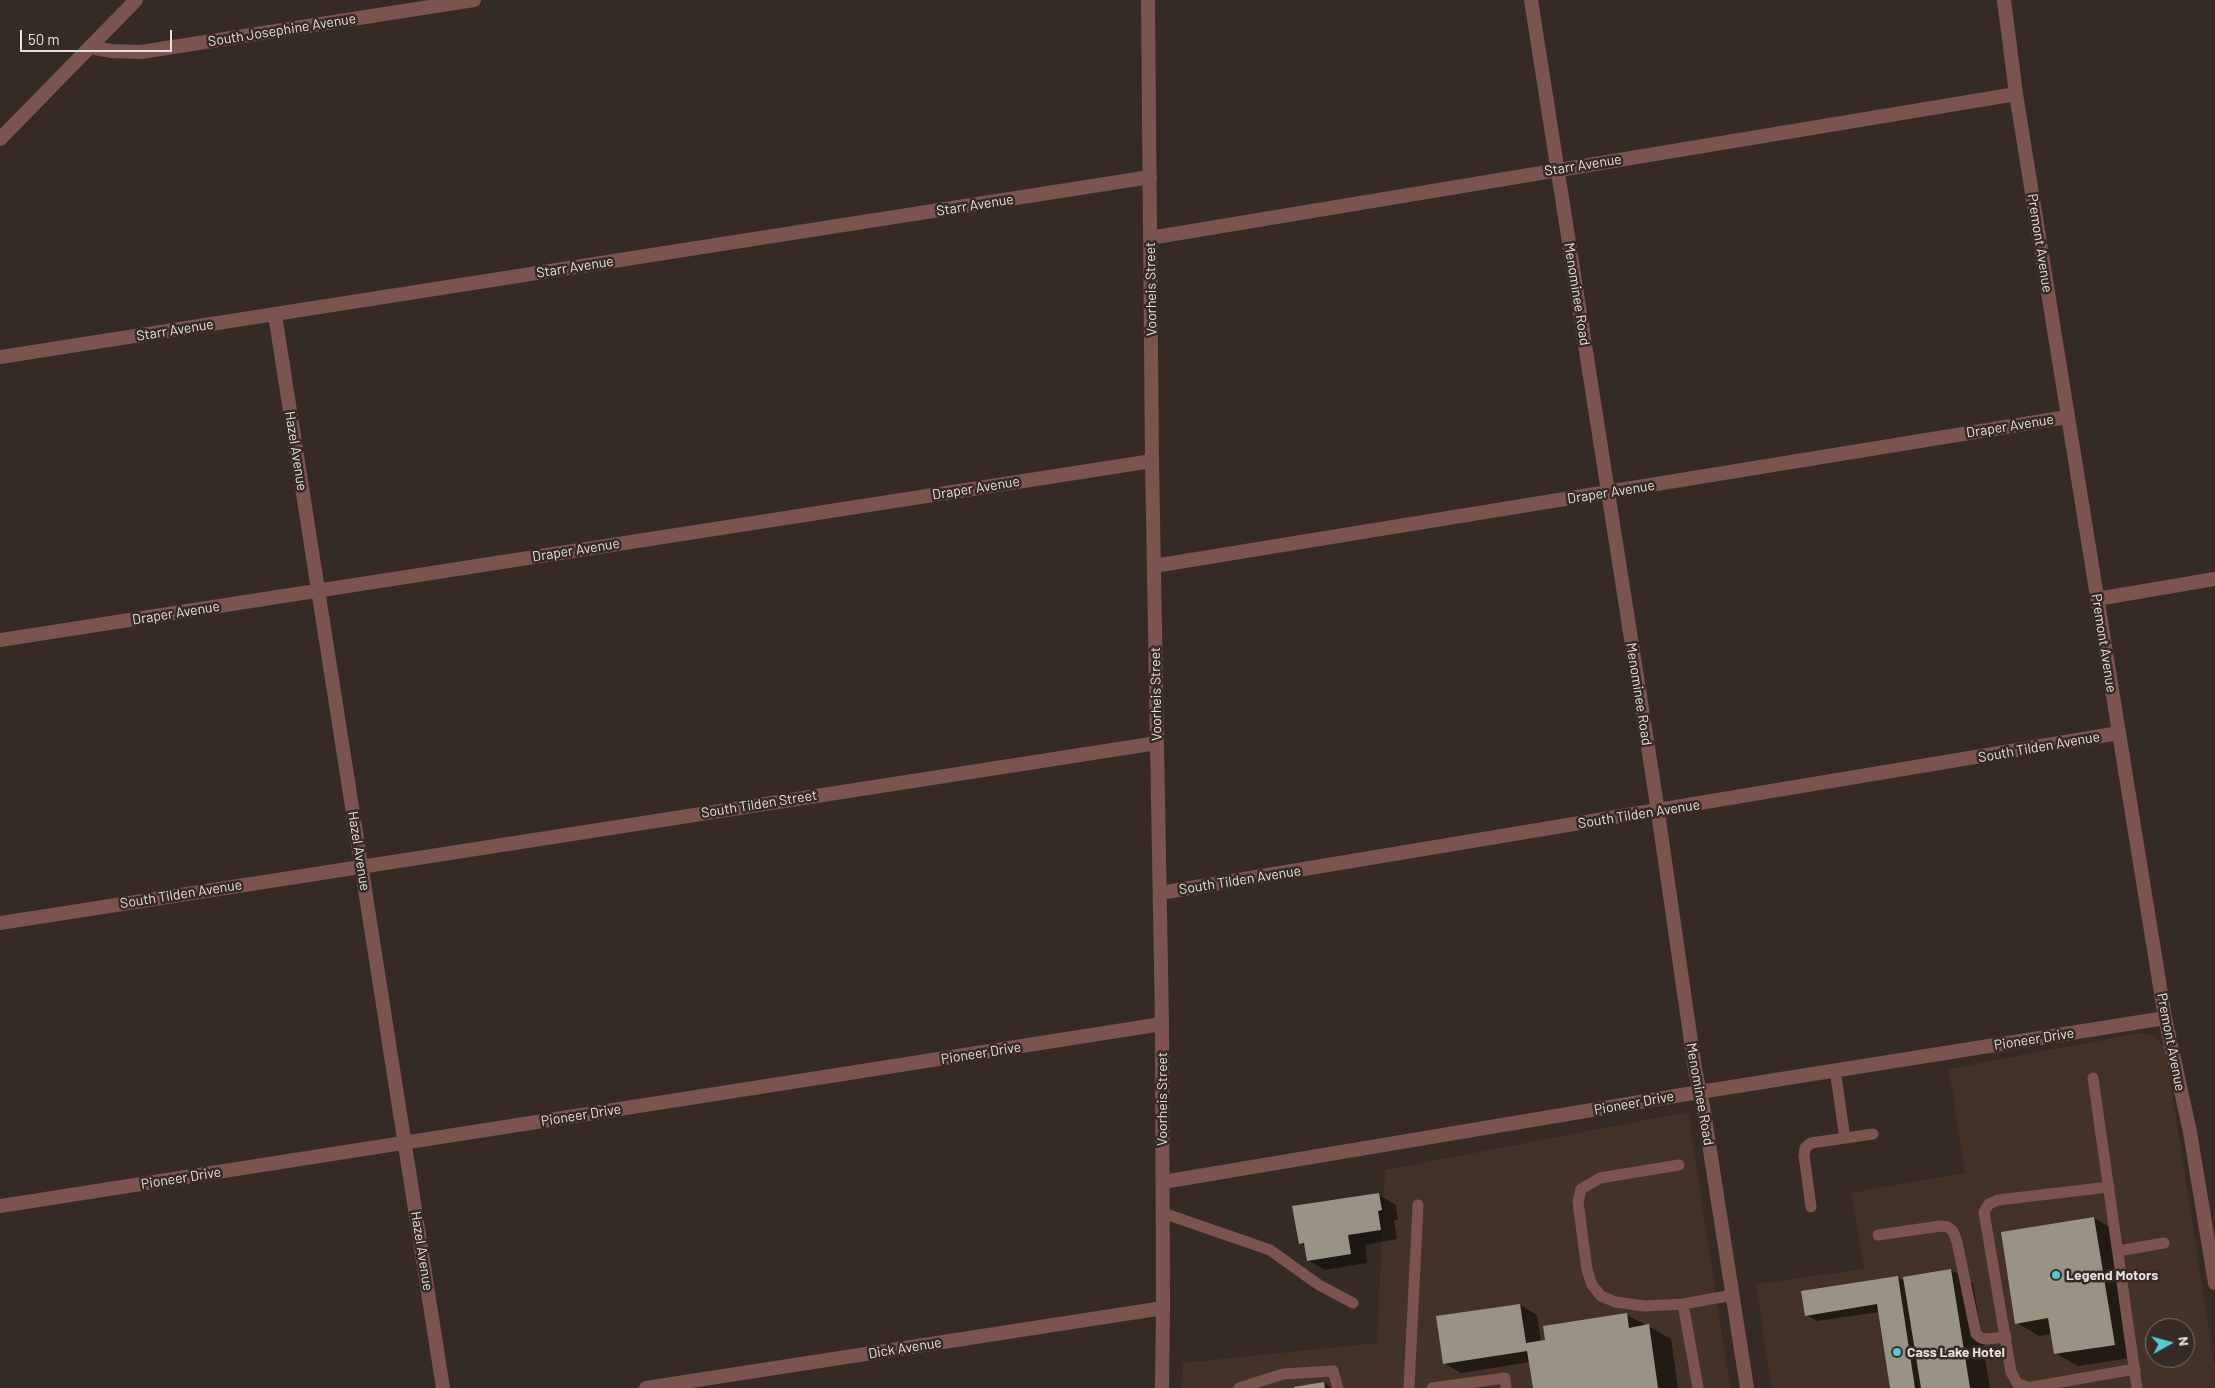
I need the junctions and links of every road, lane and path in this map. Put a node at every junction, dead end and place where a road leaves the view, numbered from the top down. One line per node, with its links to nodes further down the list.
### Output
1 (136, 0): 6 (street)
2 (474, 0): 6 (street, South Josephine Avenue)
3 (1148, 0): 10 (street, Voorheis Street)
4 (1532, 0): 9 (street, Menominee Road)
5 (2004, 0): 7 (street, Premont Avenue)
6 (90, 47): 8 (street)
7 (2016, 94): 9 (street, Starr Avenue); 14 (street, Premont Avenue)
8 (0, 140)
9 (1558, 169): 11 (street, Starr Avenue); 16 (street, Menominee Road)
10 (1150, 178): 11 (street, Voorheis Street); 12 (street, Starr Avenue)
11 (1150, 238): 15 (street, Voorheis Street)
12 (275, 314): 13 (street, Starr Avenue); 19 (street, Hazel Avenue)
13 (0, 358)
14 (2067, 417): 16 (street, Draper Avenue); 20 (street, Premont Avenue)
15 (1152, 460): 17 (street, Voorheis Street); 19 (street, Draper Avenue)
16 (1608, 493): 17 (street, Draper Avenue); 24 (street, Menominee Road)
17 (1154, 566): 23 (street, Voorheis Street)
18 (2215, 579): 20 (street)
19 (318, 590): 21 (street, Draper Avenue); 25 (street, Hazel Avenue)
20 (2097, 599): 22 (street, Premont Avenue)
21 (0, 640)
22 (2119, 733): 24 (street, South Tilden Avenue); 28 (street, Premont Avenue)
23 (1157, 743): 25 (street, South Tilden Street); 26 (street, Voorheis Street)
24 (1657, 811): 26 (street, South Tilden Avenue); 32 (street, Menominee Road)
25 (361, 866): 27 (street, South Tilden Avenue); 35 (street, Hazel Avenue)
26 (1160, 893): 29 (street, Voorheis Street)
27 (0, 923)
28 (2166, 1018): 30 (street, Pioneer Drive); 46 (street, Premont Avenue)
29 (1162, 1024): 35 (street, Pioneer Drive); 37 (street, Voorheis Street)
30 (1835, 1070): 32 (street, Pioneer Drive); 34 (lane)
31 (2094, 1078): 38 (lane)
32 (1700, 1092): 37 (street, Pioneer Drive); 47 (street, Menominee Road)
33 (1873, 1134): 34 (lane)
34 (1845, 1138): 41 (lane)
35 (405, 1143): 40 (street, Pioneer Drive); 54 (street, Hazel Avenue)
36 (1679, 1165): 49 (lane)
37 (1163, 1182): 42 (street, Voorheis Street)
38 (2108, 1187): 45 (lane); 51 (lane)
39 (1418, 1204): 59 (lane)
40 (0, 1206)
41 (1810, 1207)
42 (1163, 1213): 48 (lane); 50 (street, Voorheis Street)
43 (1878, 1235): 51 (lane)
44 (2164, 1243): 45 (lane)
45 (2118, 1251): 52 (lane)
46 (2215, 1283)
47 (1733, 1295): 49 (lane); 63 (street, Menominee Road)
48 (1353, 1304)
49 (1684, 1304): 62 (lane)
50 (1163, 1308): 55 (street, Dick Avenue); 56 (street, Voorheis Street)
51 (2006, 1336): 53 (lane)
52 (2135, 1369): 53 (lane); 64 (lane)
53 (2027, 1387)
54 (443, 1388)
55 (646, 1388)
56 (1162, 1388)
57 (1239, 1388): 58 (lane)
58 (1338, 1388)
59 (1409, 1388)
60 (1432, 1388): 61 (lane)
61 (1506, 1388)
62 (1698, 1388)
63 (1747, 1388)
64 (2138, 1388)

